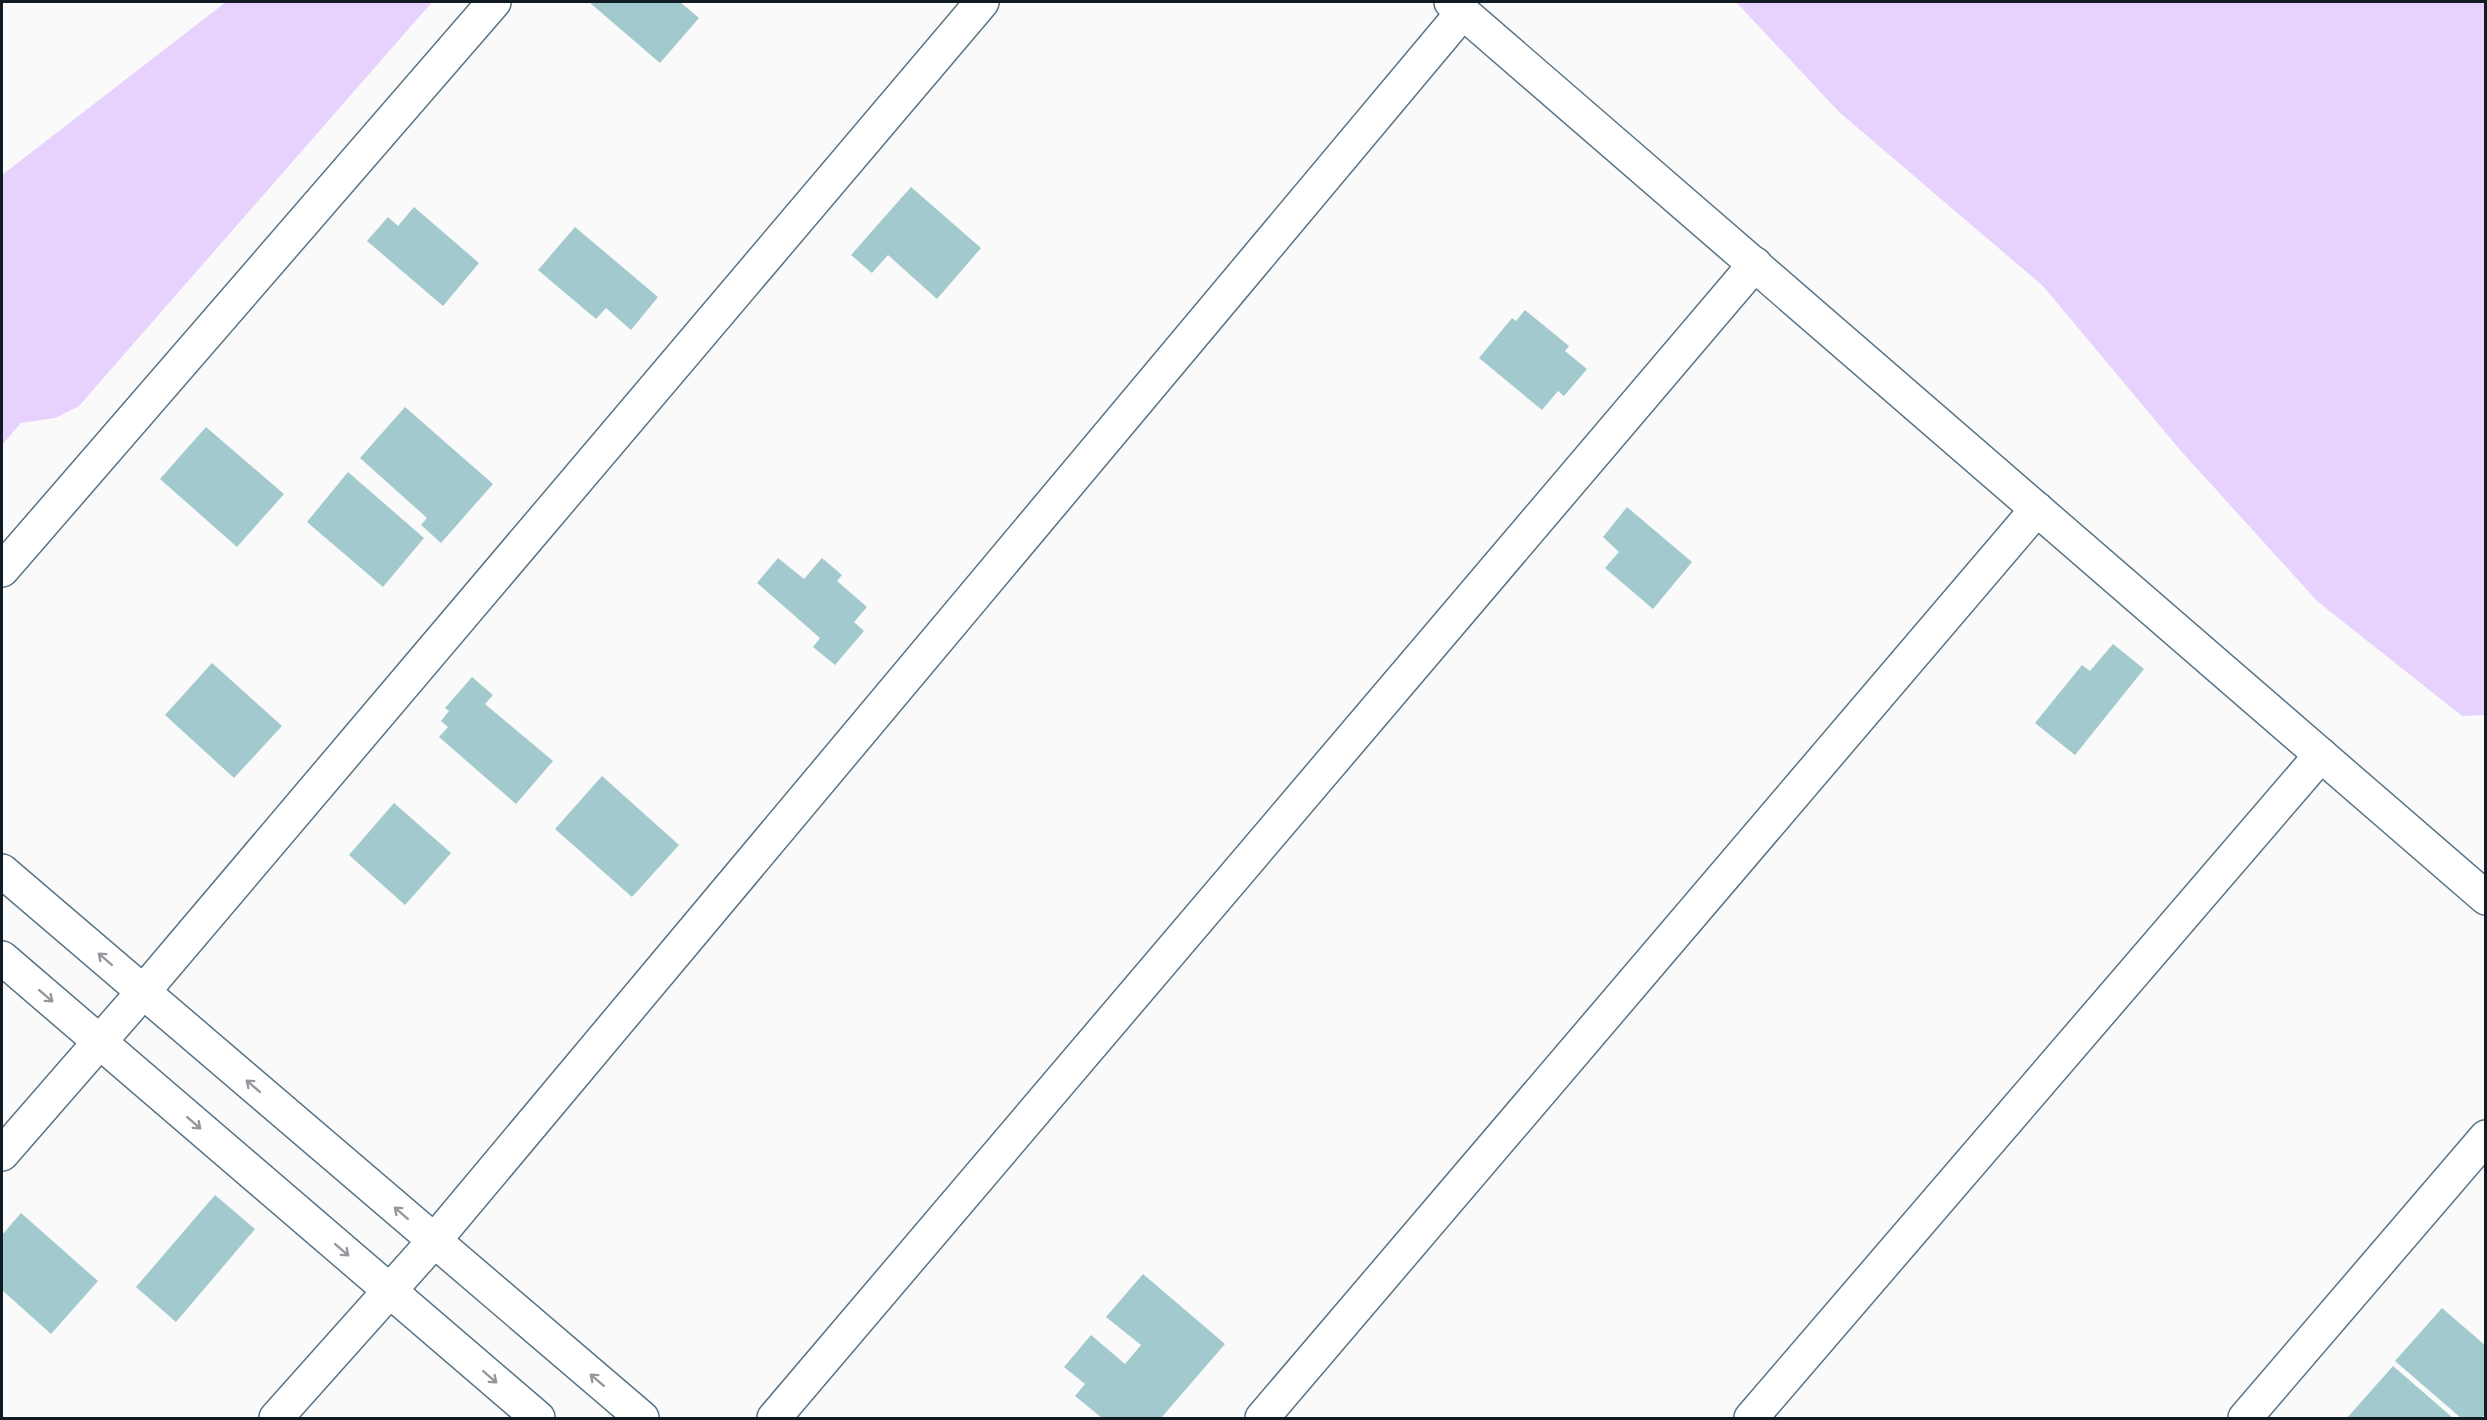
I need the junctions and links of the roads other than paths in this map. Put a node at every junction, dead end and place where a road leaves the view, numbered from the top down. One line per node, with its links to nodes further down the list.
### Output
1 (494, 2): 6 (street)
2 (982, 2): 11 (street)
3 (1457, 7): 4 (street); 15 (street)
4 (1755, 264): 5 (street); 20 (street)
5 (2037, 509): 7 (street); 21 (street)
6 (2, 570)
7 (2321, 755): 9 (street); 22 (street)
8 (2, 871): 11 (street, one-way to 8)
9 (2486, 898)
10 (2, 958): 12 (street, one-way to 12)
11 (143, 992): 12 (street); 15 (street, one-way to 11)
12 (100, 1042): 14 (street); 16 (street, one-way to 16)
13 (2486, 1137): 23 (street)
14 (2, 1154)
15 (434, 1241): 16 (street); 19 (street, one-way to 15)
16 (390, 1292): 17 (street); 18 (street, one-way to 18)
17 (276, 1419)
18 (538, 1419)
19 (642, 1419)
20 (774, 1419)
21 (1262, 1419)
22 (1751, 1419)
23 (2245, 1419)

